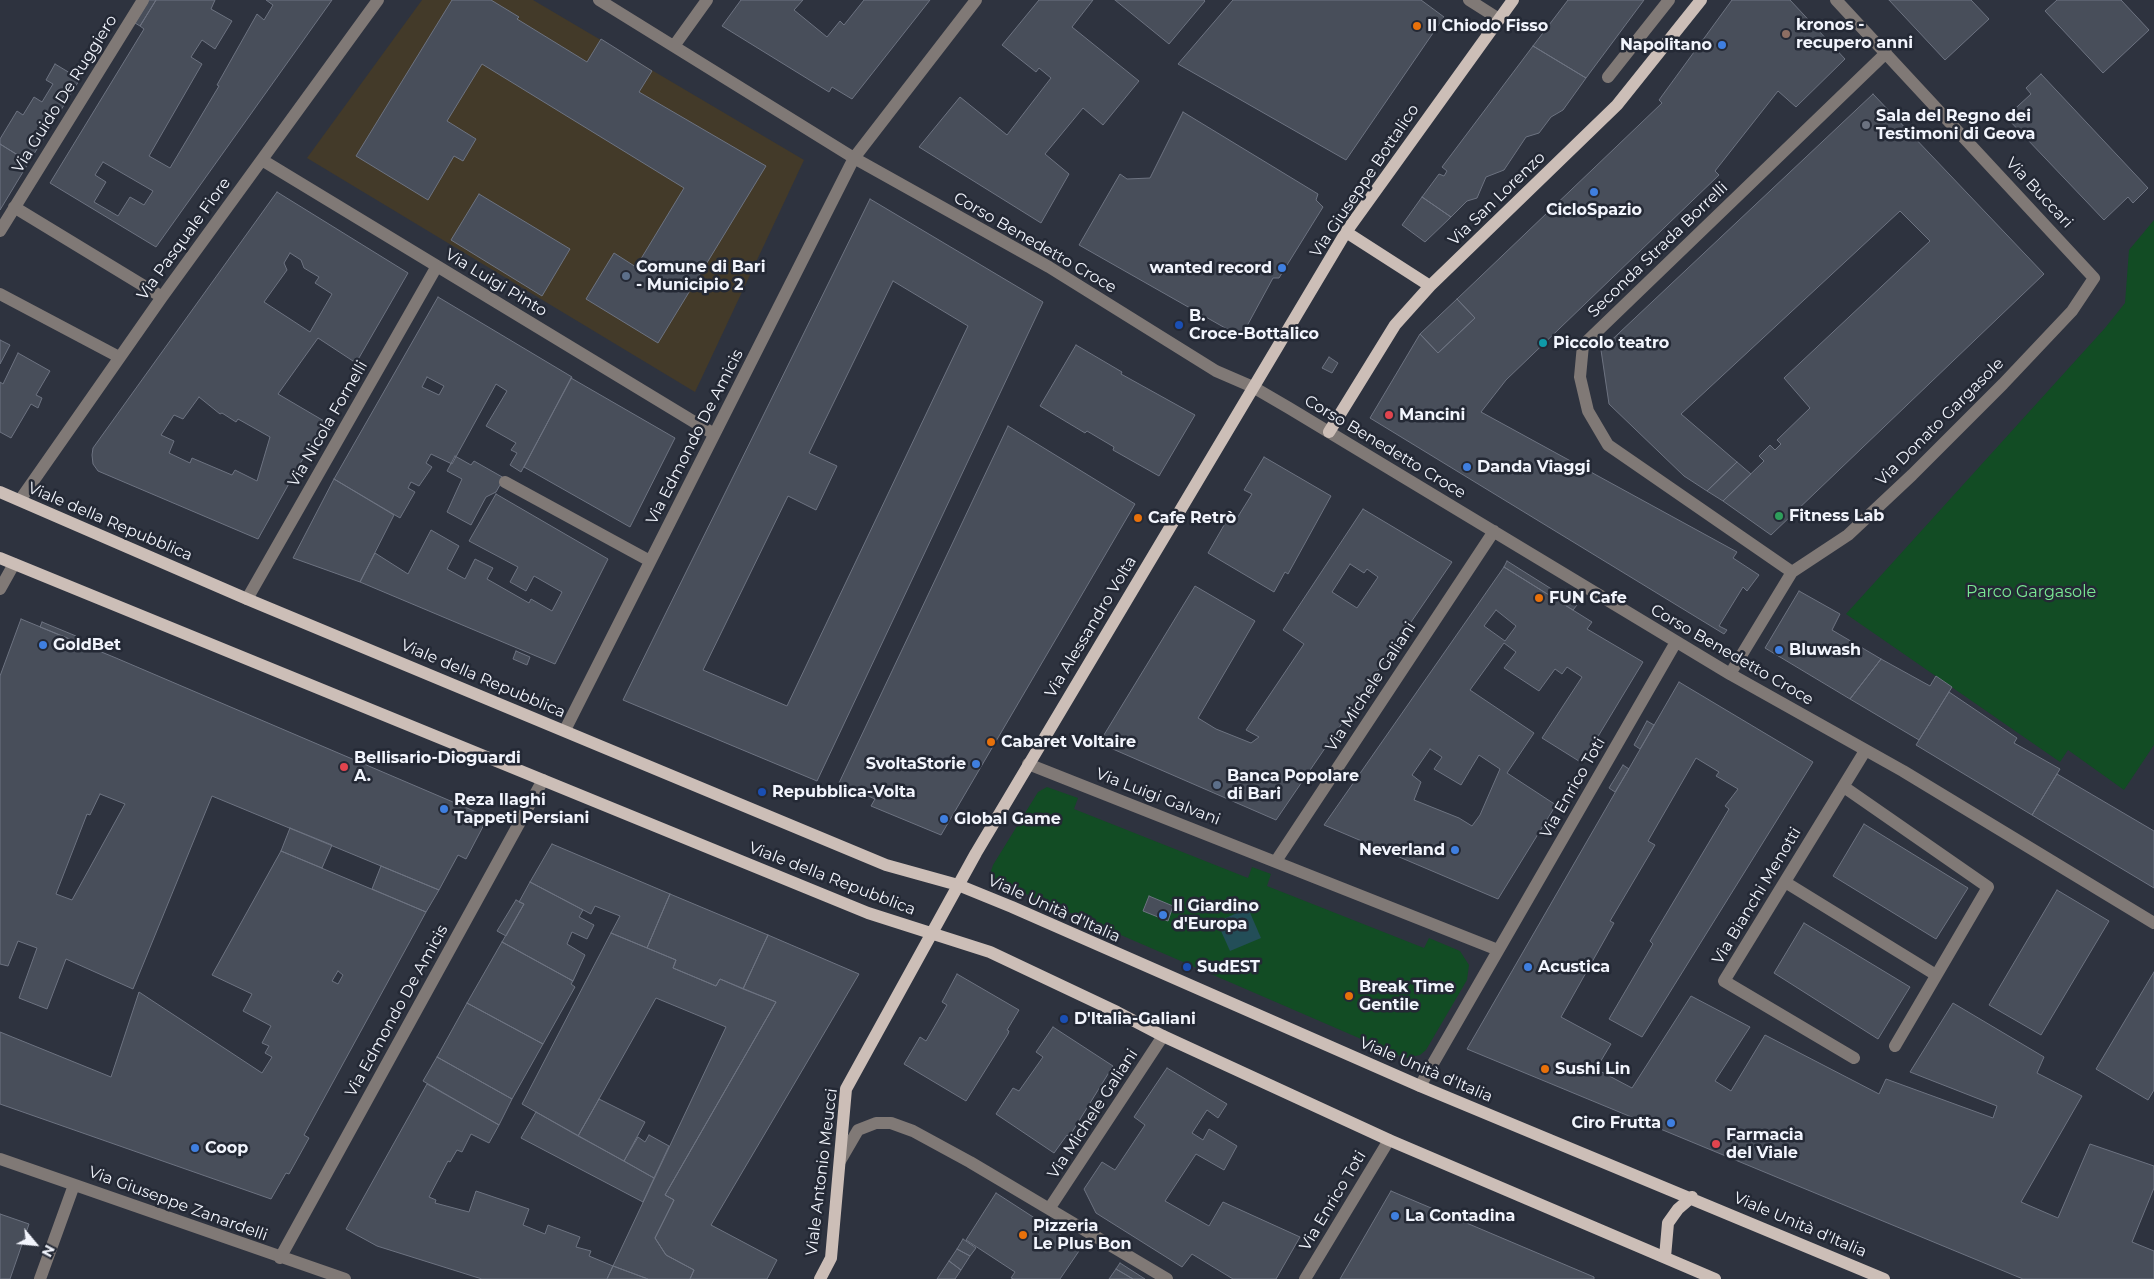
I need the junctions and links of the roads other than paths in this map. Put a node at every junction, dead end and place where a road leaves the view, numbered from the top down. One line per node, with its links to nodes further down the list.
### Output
1 (143, 0): 17 (street, Via Guido De Ruggiero)
2 (378, 0): 16 (street, Via Pasquale Fiore)
3 (599, 0): 12 (street, Corso Benedetto Croce)
4 (707, 0): 12 (street)
5 (976, 0): 15 (street, Via Edmondo De Amicis)
6 (1469, 0): 11 (street)
7 (1513, 0): 11 (main road, Via Giuseppe Bottalico)
8 (1669, 0): 14 (street)
9 (1702, 0): 22 (main road, Via San Lorenzo)
10 (1836, 0): 13 (street, Via Buccari)
11 (1499, 19): 19 (main road, Via Giuseppe Bottalico)
12 (674, 46): 15 (street, Corso Benedetto Croce)
13 (1886, 54): 21 (street, Via Buccari); 36 (street, Seconda Strada Borrelli)
14 (1608, 77)
15 (854, 158): 26 (street, Corso Benedetto Croce); 28 (street, Via Edmondo De Amicis)
16 (262, 160): 20 (street, Via Luigi Pinto); 24 (street, Via Pasquale Fiore)
17 (14, 207): 18 (street, Via Guido De Ruggiero); 24 (street)
18 (0, 231)
19 (1346, 232): 22 (main road); 26 (main road, Via Giuseppe Bottalico)
20 (437, 266): 28 (street, Via Luigi Pinto); 38 (street, Via Nicola Fornelli)
21 (2094, 278): 36 (street, Via Donato Gargasole)
22 (1430, 286): 27 (main road, Via San Lorenzo)
23 (0, 294): 25 (street)
24 (162, 297): 25 (street, Via Pasquale Fiore)
25 (120, 357): 31 (street, Via Pasquale Fiore)
26 (1253, 387): 27 (street, Corso Benedetto Croce); 43 (main road, Via Alessandro Volta)
27 (1329, 432): 32 (street, Corso Benedetto Croce)
28 (714, 434): 34 (street, Via Edmondo De Amicis)
29 (505, 482): 34 (street)
30 (0, 492): 31 (main road, Viale della Repubblica)
31 (20, 500): 38 (main road, Viale della Repubblica)
32 (1494, 531): 39 (street, Corso Benedetto Croce); 46 (street, Via Michele Galiani)
33 (0, 558): 35 (main road, Viale della Repubblica)
34 (650, 561): 41 (street, Via Edmondo De Amicis)
35 (14, 564): 37 (street); 44 (main road, Viale della Repubblica)
36 (1792, 572): 40 (street, Via Donato Gargasole)
37 (0, 589)
38 (247, 598): 41 (main road, Viale della Repubblica)
39 (1676, 642): 40 (street, Corso Benedetto Croce); 51 (street, Via Enrico Toti)
40 (1730, 674): 42 (street, Corso Benedetto Croce)
41 (565, 730): 48 (main road, Viale della Repubblica)
42 (1865, 751): 45 (street, Via Bianchi Menotti); 49 (street, Corso Benedetto Croce)
43 (1028, 764): 46 (street, Via Luigi Galvani); 48 (main road, Via Alessandro Volta)
44 (543, 780): 50 (main road, Viale della Repubblica); 64 (street, Via Edmondo De Amicis)
45 (1844, 787): 47 (street, Via Bianchi Menotti); 52 (street)
46 (1276, 861): 51 (street)
47 (1785, 882): 52 (street); 55 (street, Via Bianchi Menotti)
48 (958, 885): 50 (main road, Viale Antonio Meucci); 56 (main road, Viale Unità d'Italia)
49 (2154, 923)
50 (932, 934): 53 (main road); 59 (main road, Viale Antonio Meucci)
51 (1498, 950): 56 (street, Via Enrico Toti)
52 (1936, 975): 54 (street)
53 (1164, 1036): 57 (main road); 62 (street, Via Michele Galiani)
54 (1895, 1046)
55 (1854, 1058)
56 (1420, 1086): 61 (main road, Viale Unità d'Italia)
57 (1389, 1140): 63 (main road); 69 (street, Via Enrico Toti)
58 (0, 1160): 60 (street, Via Giuseppe Zanardelli)
59 (840, 1161): 62 (street); 67 (main road, Viale Antonio Meucci)
60 (74, 1185): 64 (street, Via Giuseppe Zanardelli); 65 (street)
61 (1692, 1197): 63 (main road); 71 (main road, Viale Unità d'Italia)
62 (1049, 1209): 68 (street)
63 (1665, 1257): 70 (main road)
64 (280, 1258): 66 (street, Via Giuseppe Zanardelli)
65 (40, 1279)
66 (345, 1279)
67 (820, 1279)
68 (1167, 1279)
69 (1305, 1279)
70 (1715, 1279)
71 (1884, 1279)

